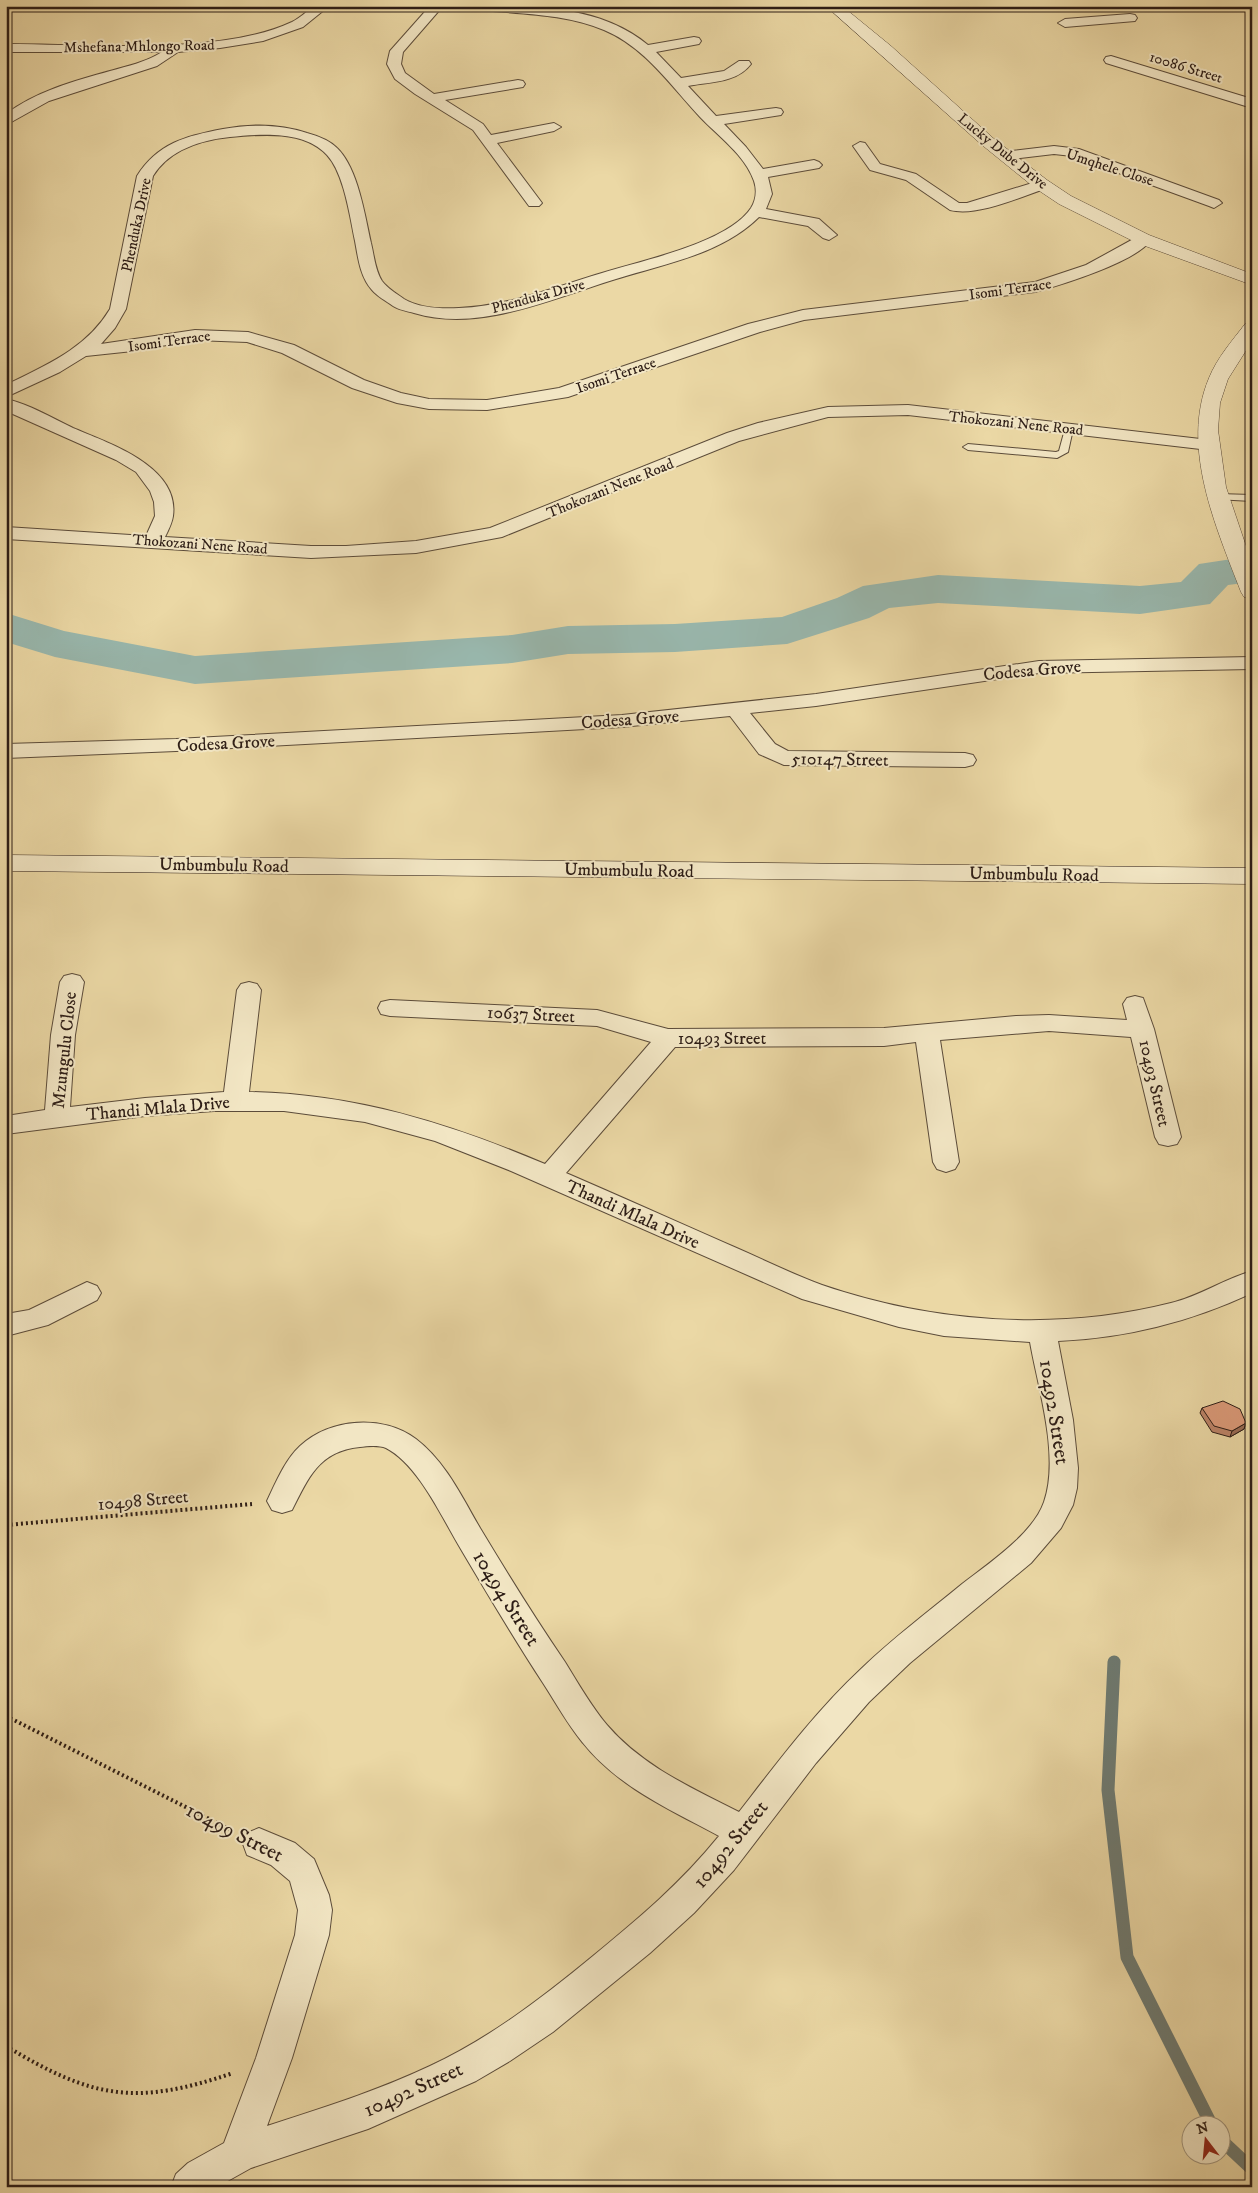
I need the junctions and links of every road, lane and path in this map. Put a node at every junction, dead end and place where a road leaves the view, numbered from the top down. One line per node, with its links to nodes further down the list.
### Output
1 (323, 6): 9 (street, Mshefana Mhlongo Road)
2 (437, 6): 15 (street)
3 (482, 6): 10 (street)
4 (833, 6): 23 (street, Lucky Dube Drive)
5 (1119, 6): 6 (street)
6 (1065, 23)
7 (694, 41): 10 (street)
8 (6, 48): 9 (street, Mshefana Mhlongo Road)
9 (176, 48): 18 (street)
10 (645, 50): 13 (street)
11 (1111, 60): 16 (street, 10086 Street)
12 (744, 64): 13 (street)
13 (678, 83): 19 (street)
14 (518, 84): 15 (street)
15 (434, 98): 21 (street)
16 (1252, 104)
17 (776, 112): 19 (street)
18 (6, 121)
19 (712, 121): 25 (street)
20 (554, 127): 21 (street)
21 (488, 140): 27 (street)
22 (860, 146): 26 (street)
23 (1004, 156): 26 (street, Lucky Dube Drive); 28 (street, Umqhele Close)
24 (814, 165): 25 (street)
25 (759, 174): 29 (street)
26 (1042, 185): 31 (street, Lucky Dube Drive)
27 (534, 203)
28 (1214, 203)
29 (757, 212): 30 (street); 34 (street, Phenduka Drive)
30 (829, 235)
31 (1144, 240): 32 (street, Lucky Dube Drive); 34 (street, Isomi Terrace)
32 (1252, 280)
33 (1252, 328): 38 (street)
34 (85, 351): 35 (street, Phenduka Drive)
35 (6, 392)
36 (6, 404): 43 (street)
37 (1069, 428): 38 (street, Thokozani Nene Road); 39 (lane); 43 (street, Thokozani Nene Road)
38 (1209, 445): 40 (street)
39 (968, 447)
40 (1218, 497): 41 (lane); 44 (street)
41 (1252, 498)
42 (6, 534): 43 (street, Thokozani Nene Road)
43 (154, 541)
44 (1252, 591)
45 (1252, 663): 46 (street, Codesa Grove)
46 (736, 710): 47 (street, Codesa Grove); 48 (street, 510147 Street)
47 (6, 751)
48 (965, 760)
49 (6, 863): 50 (street, Umbumbulu Road)
50 (1252, 876)
51 (72, 982): 59 (street, Mzungulu Close)
52 (249, 990): 58 (street)
53 (1135, 1004): 55 (street, 10493 Street)
54 (390, 1008): 57 (street, 10637 Street)
55 (1142, 1029): 56 (street, 10493 Street); 61 (street, 10493 Street)
56 (927, 1032): 57 (street, 10493 Street); 62 (street)
57 (668, 1038): 63 (street, 10493 Street)
58 (235, 1101): 59 (street, Thandi Mlala Drive); 63 (street, Thandi Mlala Drive)
59 (57, 1118): 60 (street, Thandi Mlala Drive)
60 (6, 1125)
61 (1168, 1137)
62 (946, 1162)
63 (549, 1176): 67 (street, Thandi Mlala Drive)
64 (1252, 1281): 67 (street, Thandi Mlala Drive)
65 (87, 1293): 66 (street)
66 (6, 1325)
67 (1042, 1332): 71 (street, 10492 Street)
68 (282, 1501): 69 (path, 10498 Street); 71 (street, 10494 Street)
69 (6, 1525)
70 (6, 1716): 72 (path, 10499 Street)
71 (743, 1832): 75 (street, 10492 Street)
72 (259, 1844): 74 (street, 10499 Street)
73 (6, 2046): 74 (path)
74 (274, 2058): 75 (street, 10499 Street)
75 (238, 2155): 76 (street, 10492 Street)
76 (189, 2187)

